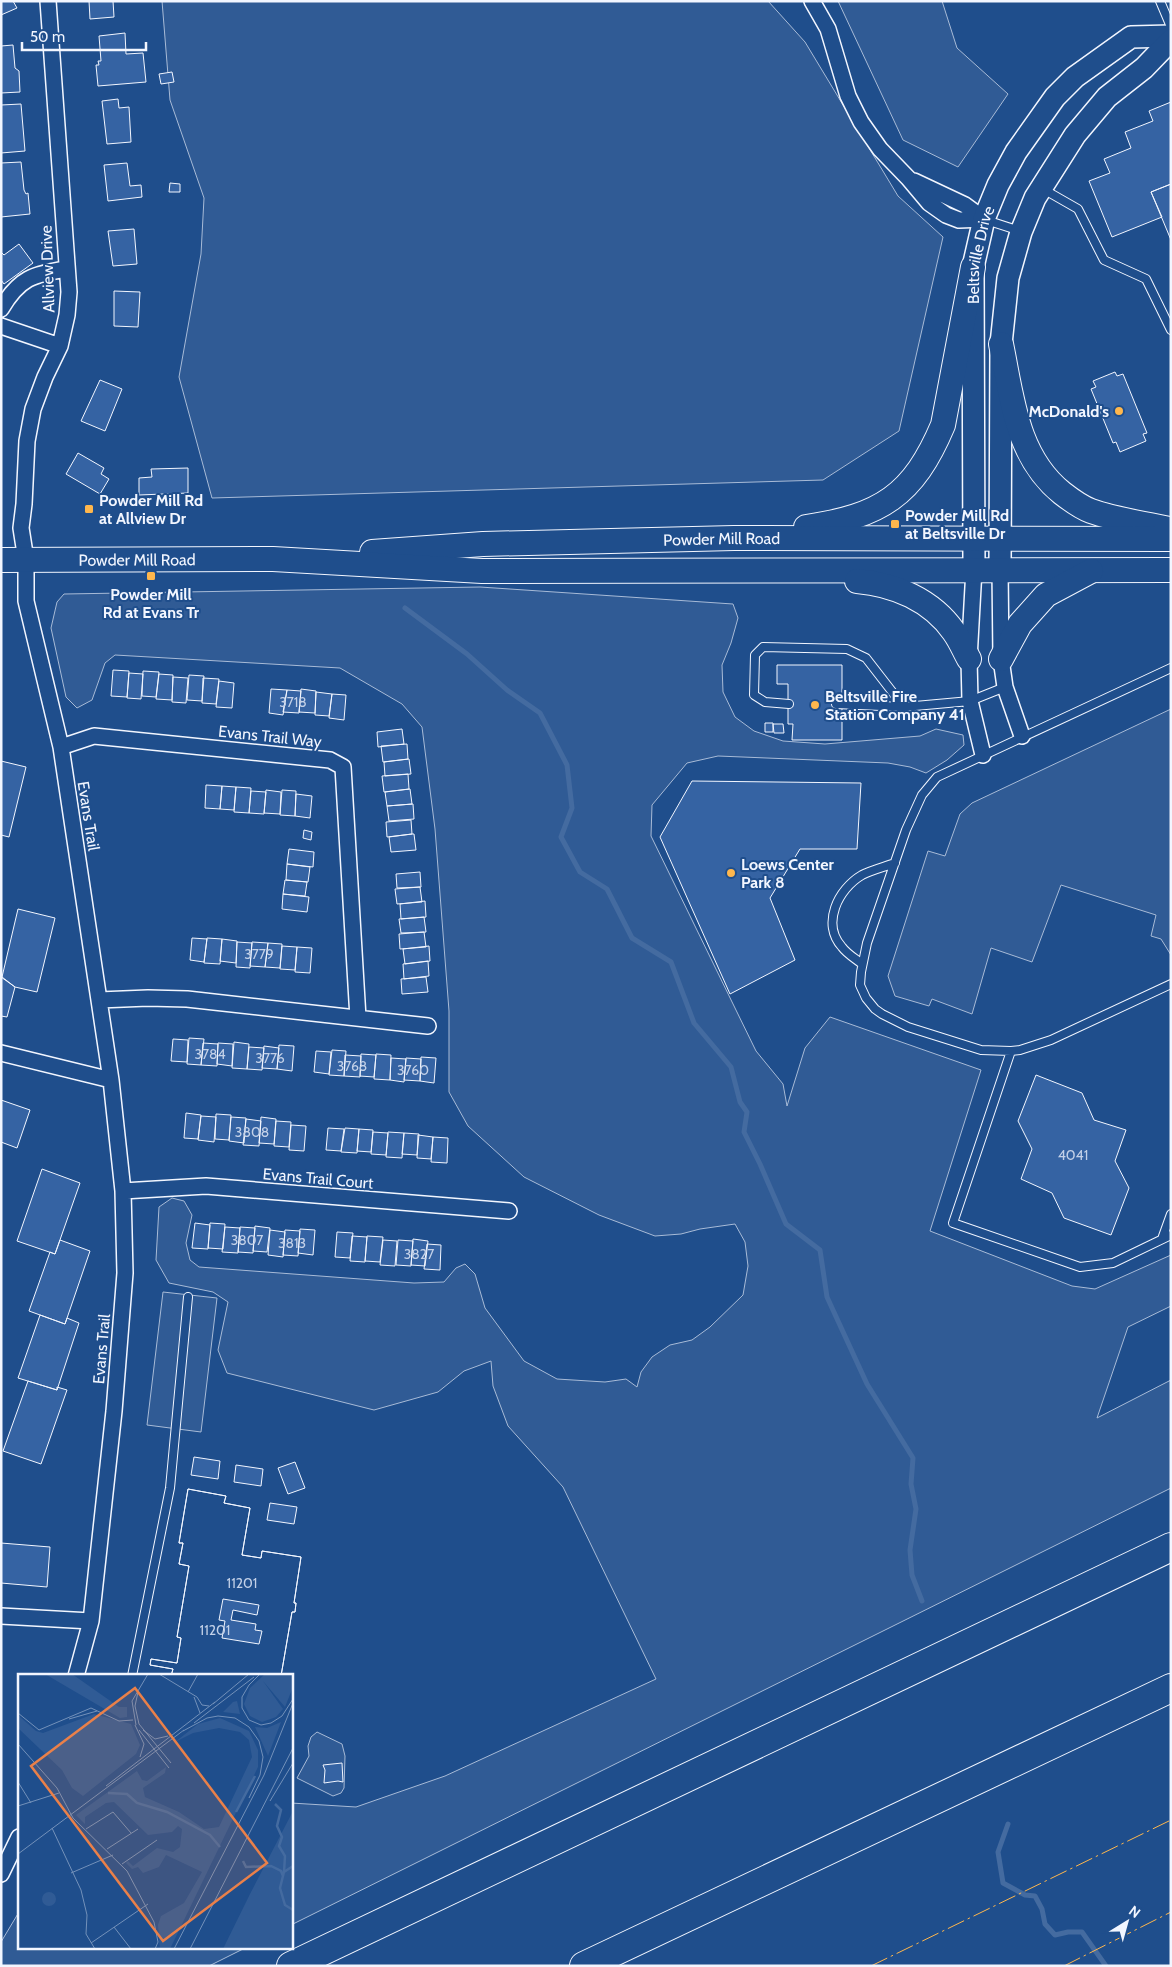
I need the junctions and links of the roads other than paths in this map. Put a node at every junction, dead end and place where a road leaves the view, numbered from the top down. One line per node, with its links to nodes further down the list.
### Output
1 (48, 1): 11 (street, Allview Drive)
2 (1160, 1): 4 (lane)
3 (812, 3): 8 (street)
4 (1171, 27)
5 (1171, 36): 8 (street, Beltsville Drive)
6 (1171, 40): 7 (street, Beltsville Drive)
7 (1041, 188): 9 (street, Beltsville Drive); 14 (lane)
8 (984, 220): 9 (lane); 10 (street, Beltsville Drive)
9 (1022, 232): 15 (street, Beltsville Drive)
10 (973, 267): 18 (main road); 20 (street, Beltsville Drive)
11 (67, 269): 12 (street); 16 (street, Allview Drive)
12 (1, 309)
13 (1, 326): 16 (street)
14 (1171, 330)
15 (1001, 344): 17 (main road); 21 (street, Beltsville Drive)
16 (60, 346): 24 (street, Allview Drive)
17 (1171, 529)
18 (734, 538): 20 (main road, Powder Mill Road); 22 (main road, Powder Mill Road)
19 (1171, 538): 21 (main road, Powder Mill Road)
20 (974, 539): 21 (main road, Powder Mill Road); 25 (street, Beltsville Drive)
21 (1000, 539): 26 (street, Beltsville Drive)
22 (273, 559): 24 (main road, Powder Mill Road); 27 (main road, Powder Mill Road)
23 (1, 560): 24 (main road, Powder Mill Road)
24 (26, 560): 39 (street, Evans Trail)
25 (974, 569): 26 (main road, Powder Mill Road); 27 (main road, Powder Mill Road); 30 (street)
26 (1000, 569): 28 (main road, Powder Mill Road); 31 (street)
27 (733, 570): 30 (main road)
28 (1093, 570): 29 (main road, Powder Mill Road); 31 (main road)
29 (1171, 570)
30 (969, 659): 34 (street)
31 (1000, 659): 33 (street)
32 (1171, 668): 38 (lane)
33 (1005, 687): 34 (lane); 38 (street)
34 (970, 701): 37 (lane); 40 (street)
35 (789, 704): 37 (lane)
36 (836, 704): 37 (lane)
37 (904, 707)
38 (1022, 736): 40 (lane)
39 (61, 747): 44 (street, Evans Trail); 45 (street, Evans Trail Way)
40 (983, 755): 41 (lane)
41 (895, 863): 42 (lane); 42 (lane)
42 (862, 964): 47 (lane)
43 (1171, 984): 47 (lane)
44 (99, 1000): 45 (street); 49 (street, Evans Trail)
45 (358, 1018): 46 (street)
46 (428, 1026)
47 (1011, 1051): 54 (lane)
48 (1, 1053): 49 (street)
49 (111, 1080): 50 (street, Evans Trail)
50 (123, 1191): 51 (street, Evans Trail Court); 59 (street, Evans Trail)
51 (509, 1211)
52 (1171, 1214): 54 (lane)
53 (1171, 1235): 54 (lane)
54 (1162, 1239)
55 (188, 1297): 62 (lane)
56 (1171, 1532): 60 (highway)
57 (1171, 1547): 60 (highway)
58 (1, 1616): 59 (street)
59 (91, 1621): 61 (street, Evans Trail)
60 (979, 1638): 66 (highway)
61 (77, 1674)
62 (132, 1674)
63 (1171, 1688): 67 (highway)
64 (18, 1839): 65 (street)
65 (1, 1874)
66 (291, 1966)
67 (584, 1966)

